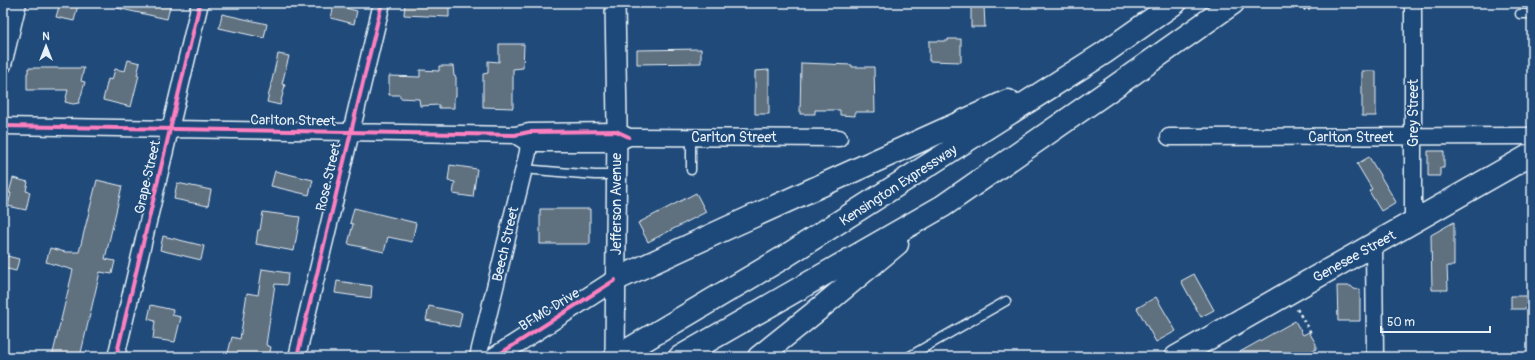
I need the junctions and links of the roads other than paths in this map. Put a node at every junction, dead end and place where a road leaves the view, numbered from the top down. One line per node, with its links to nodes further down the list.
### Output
1 (18, 3): 11 (street)
2 (200, 3): 13 (street, Grape Street)
3 (382, 3): 14 (street, Rose Street)
4 (615, 3): 18 (street, Jefferson Avenue)
5 (1175, 3): 10 (main road, Kensington Expressway)
6 (1233, 3): 26 (main road)
7 (1413, 3): 15 (street, Grey Street)
8 (1520, 14): 9 (lane)
9 (1532, 14)
10 (1104, 53): 29 (main road); 35 (main road, Kensington Expressway)
11 (3, 65)
12 (3, 126): 13 (street, Carlton Street)
13 (170, 129): 14 (street, Carlton Street); 31 (street, Grape Street)
14 (350, 132): 17 (street, Carlton Street); 32 (street, Rose Street)
15 (1413, 136): 16 (street, Carlton Street); 20 (street, Carlton Street); 27 (street, Grey Street)
16 (1532, 136)
17 (524, 137): 18 (street, Carlton Street); 23 (street, Beech Street)
18 (621, 137): 19 (street, Carlton Street); 25 (street, Jefferson Avenue)
19 (691, 137): 21 (street, Carlton Street); 24 (lane)
20 (1169, 137)
21 (839, 138)
22 (1532, 154): 27 (main road, Genesee Street)
23 (523, 169): 25 (lane); 33 (street, Beech Street)
24 (691, 170)
25 (616, 175): 29 (street, Jefferson Avenue)
26 (943, 206): 36 (main road); 37 (main road)
27 (1414, 222): 28 (main road, Genesee Street)
28 (1374, 244): 39 (main road, Genesee Street); 40 (street)
29 (615, 280): 34 (street, BFMC Drive); 35 (street, Jefferson Avenue)
30 (1006, 301): 38 (lane)
31 (116, 357)
32 (297, 357)
33 (478, 357)
34 (495, 357)
35 (616, 357)
36 (680, 357)
37 (759, 357)
38 (908, 357)
39 (1176, 357)
40 (1375, 357)

